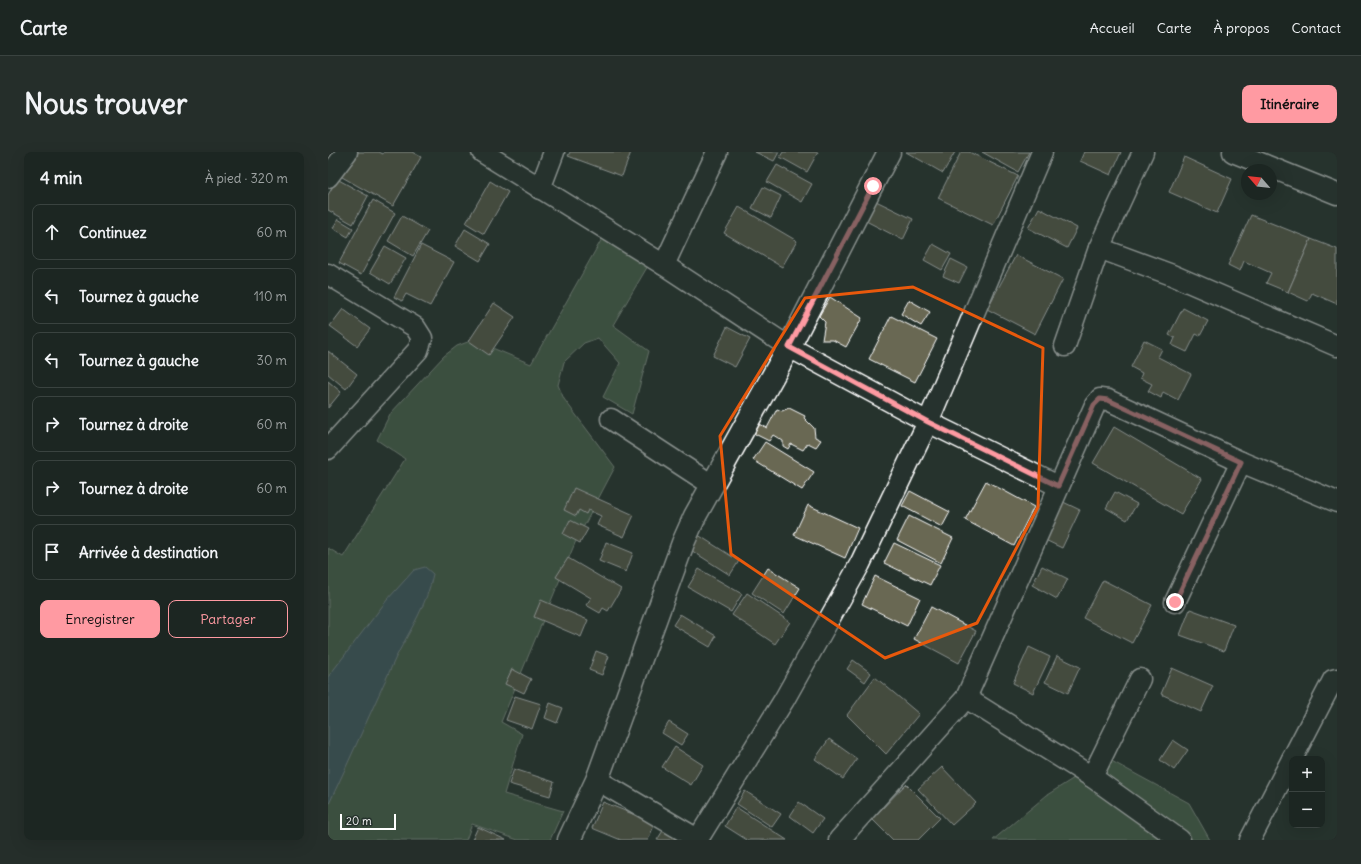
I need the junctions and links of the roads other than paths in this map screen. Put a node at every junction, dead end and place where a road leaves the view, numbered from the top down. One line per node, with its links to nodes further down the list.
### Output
1 (347, 152): 9 (street)
2 (482, 152): 10 (street)
3 (554, 152): 10 (street)
4 (717, 152): 13 (street)
5 (889, 152): 17 (street)
6 (1042, 152): 19 (street)
7 (1143, 152): 12 (street)
8 (1233, 152): 11 (street)
9 (328, 177)
10 (540, 189): 13 (street)
11 (1337, 194)
12 (1099, 248): 15 (street); 16 (street)
13 (664, 265): 17 (street)
14 (328, 274): 20 (street)
15 (1065, 346)
16 (1337, 346)
17 (789, 347): 19 (street); 22 (street)
18 (611, 419): 22 (street)
19 (928, 422): 23 (street); 34 (street)
20 (328, 449)
21 (1241, 462): 23 (street); 24 (street); 25 (street)
22 (712, 484): 32 (street)
23 (1058, 486): 28 (street)
24 (1337, 502)
25 (1175, 602)
26 (1337, 678): 29 (street)
27 (1140, 679): 31 (street)
28 (966, 698): 31 (street); 35 (street)
29 (1294, 756)
30 (1289, 765): 37 (street)
31 (1092, 777): 36 (street)
32 (597, 780): 33 (street); 34 (street)
33 (569, 840)
34 (698, 840)
35 (839, 840)
36 (1180, 840)
37 (1250, 840)

